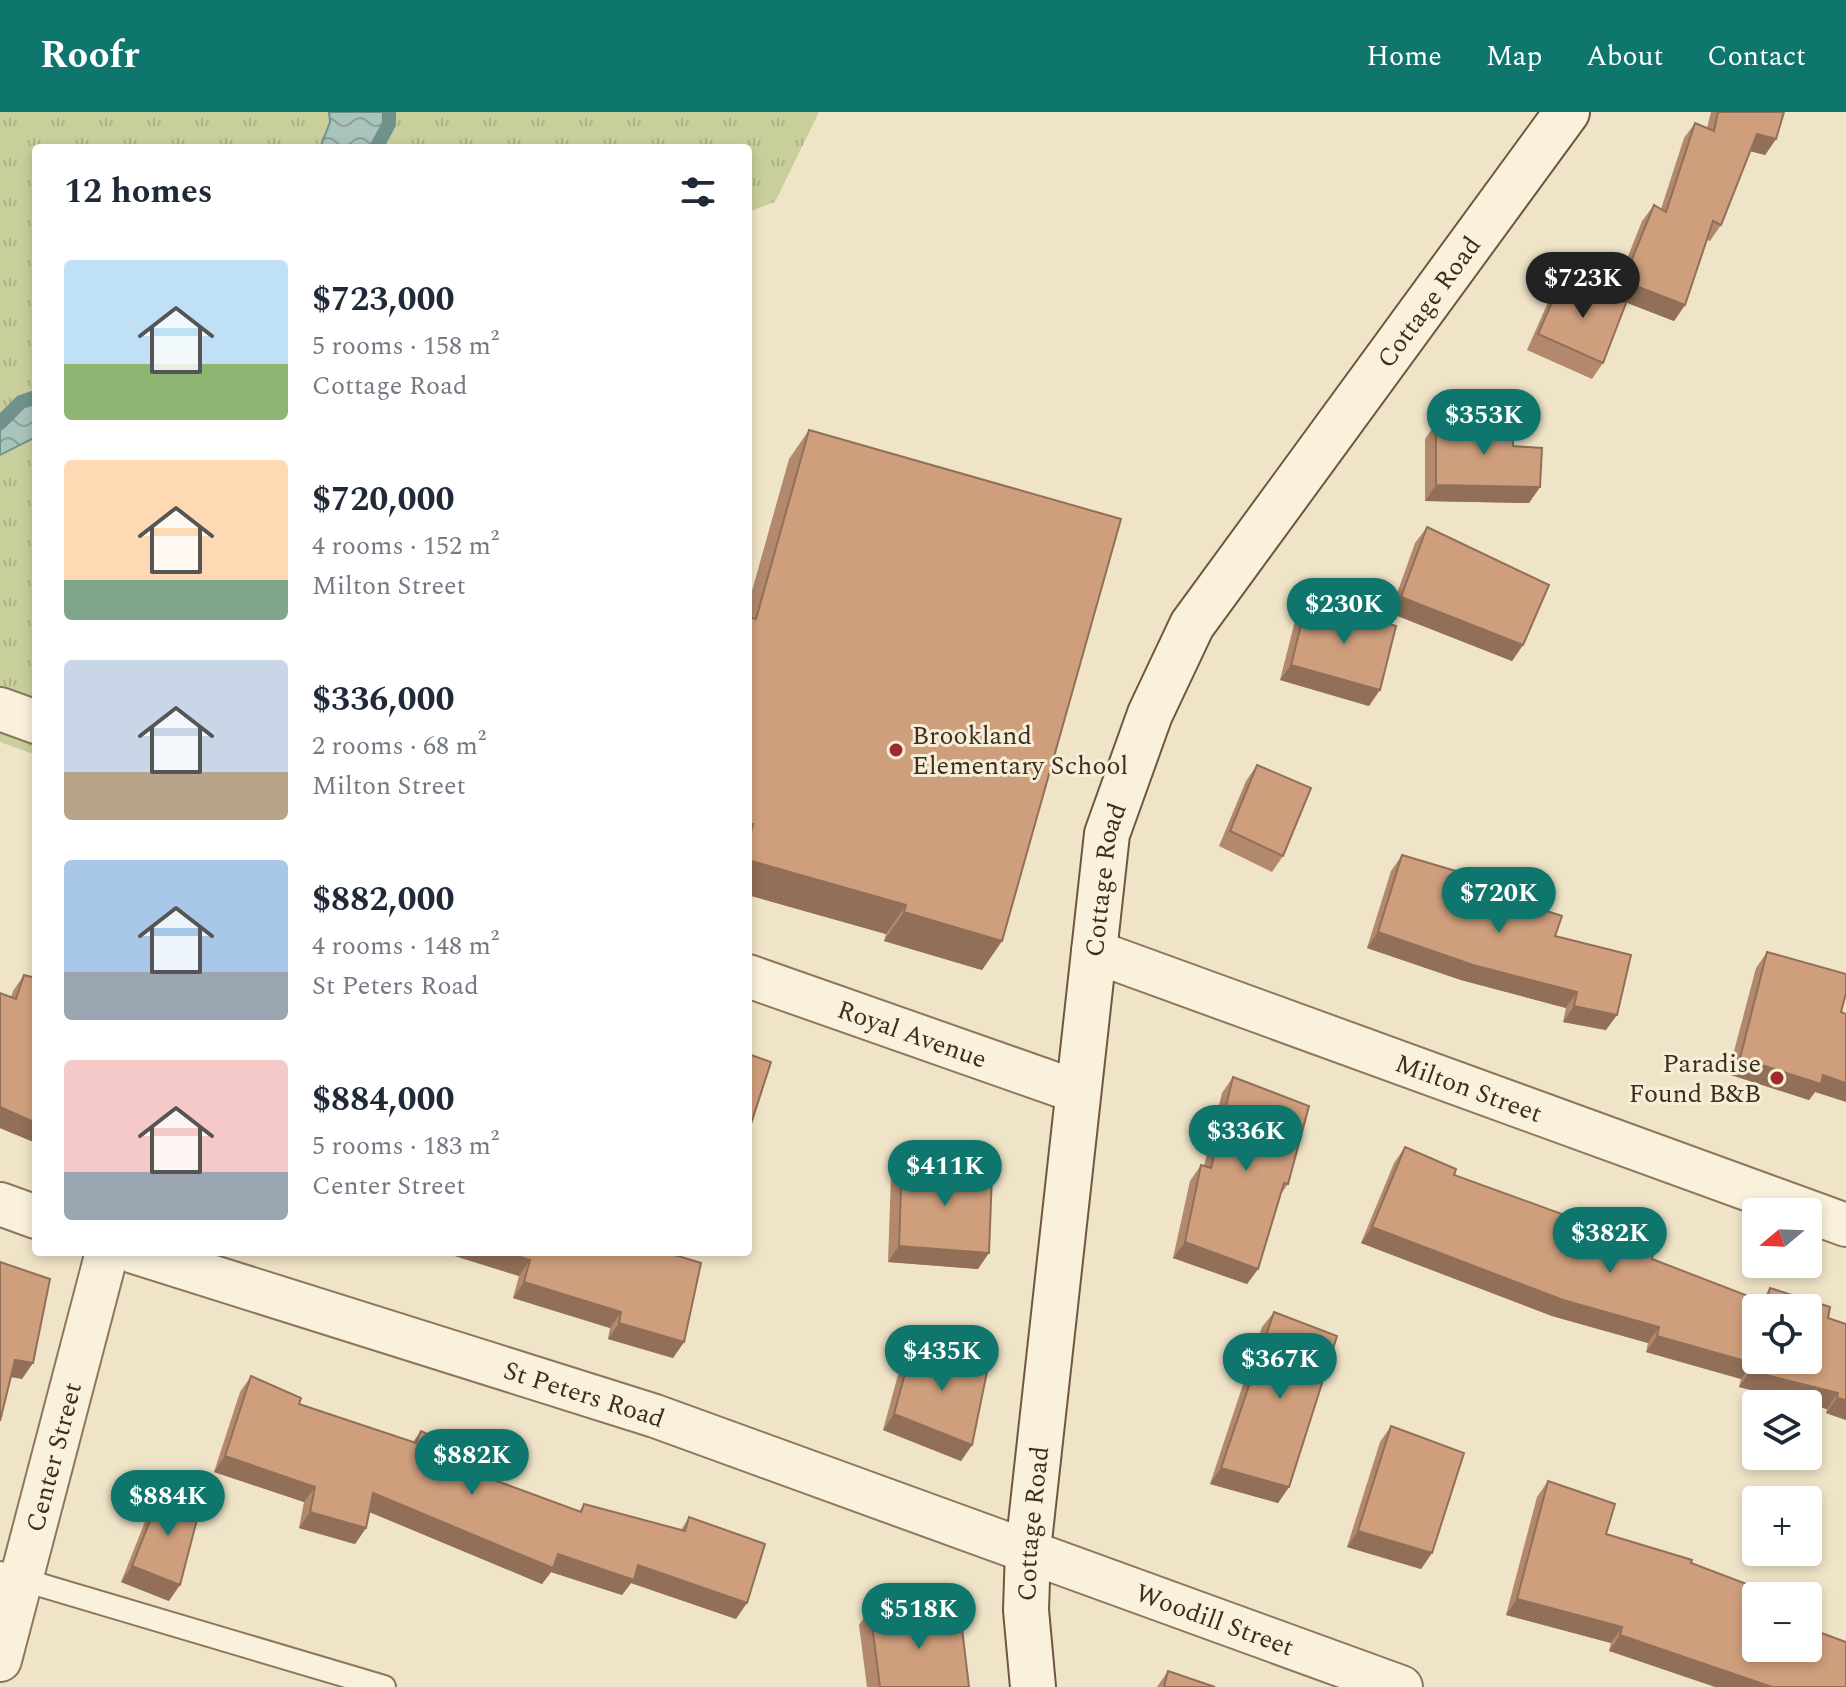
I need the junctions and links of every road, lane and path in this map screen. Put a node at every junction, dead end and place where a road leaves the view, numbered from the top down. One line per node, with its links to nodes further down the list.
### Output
1 (1567, 112): 4 (main road, Cottage Road)
2 (0, 709): 3 (street)
3 (32, 721)
4 (1093, 951): 6 (main road, Cottage Road); 9 (street, Milton Street)
5 (752, 977): 6 (street, Royal Avenue)
6 (1078, 1092): 12 (main road, Cottage Road)
7 (0, 1204): 8 (street)
8 (32, 1216)
9 (1846, 1225)
10 (106, 1256): 13 (street, Center Street)
11 (147, 1256): 12 (street, St Peters Road)
12 (1028, 1550): 16 (main road, Cottage Road); 17 (street, Woodill Street)
13 (10, 1577): 14 (street, Center Street); 15 (lane)
14 (0, 1660)
15 (384, 1687)
16 (1033, 1687)
17 (1401, 1687)

